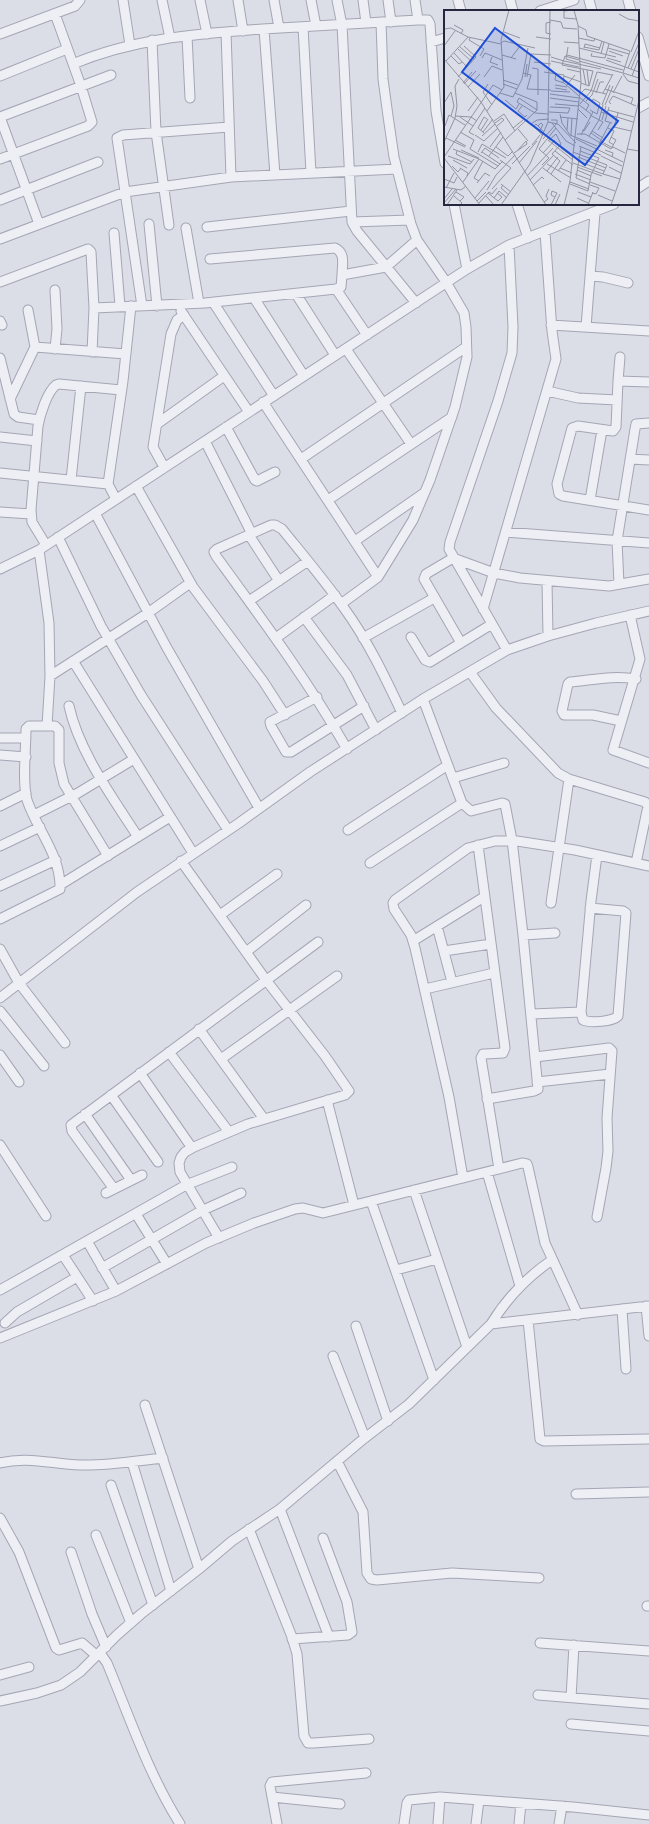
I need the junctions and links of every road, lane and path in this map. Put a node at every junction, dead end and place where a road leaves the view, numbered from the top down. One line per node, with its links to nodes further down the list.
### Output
1 (82, 0): 22 (street)
2 (123, 0): 42 (street)
3 (162, 0): 37 (street)
4 (200, 0): 35 (street)
5 (238, 0): 32 (street)
6 (274, 0): 30 (street)
7 (311, 0): 28 (street)
8 (337, 0): 27 (street)
9 (363, 0): 26 (street)
10 (388, 0): 25 (street)
11 (415, 0): 23 (street)
12 (458, 0): 18 (street)
13 (510, 0): 19 (street)
14 (574, 0): 17 (street)
15 (589, 0): 20 (street)
16 (628, 0): 21 (street)
17 (551, 6)
18 (461, 10)
19 (513, 10)
20 (592, 10)
21 (631, 10)
22 (55, 14): 34 (street); 43 (street)
23 (418, 20): 25 (street); 41 (street)
24 (381, 22): 25 (street); 26 (street); 59 (street)
25 (391, 22)
26 (366, 23): 27 (street)
27 (342, 25): 28 (street); 60 (street)
28 (316, 26): 29 (street)
29 (303, 27): 30 (street); 61 (street)
30 (279, 28): 31 (street)
31 (264, 29): 32 (street); 62 (street)
32 (243, 31): 33 (street)
33 (226, 32): 35 (street); 53 (street)
34 (0, 34)
35 (207, 34): 36 (street)
36 (186, 36): 37 (street); 49 (street)
37 (170, 38): 39 (street)
38 (444, 38): 41 (street)
39 (152, 40): 42 (street); 54 (street)
40 (639, 41): 47 (street)
41 (431, 42): 56 (street)
42 (130, 45): 44 (street)
43 (67, 49): 44 (street); 46 (street)
44 (73, 64): 48 (street)
45 (111, 75): 48 (street)
46 (0, 76)
47 (649, 76)
48 (81, 86): 52 (street); 55 (street)
49 (190, 98)
50 (649, 102): 51 (street)
51 (639, 107)
52 (0, 117): 55 (street)
53 (229, 127): 54 (street); 63 (street)
54 (156, 132): 65 (street); 68 (street)
55 (14, 154): 57 (street); 67 (street)
56 (444, 157)
57 (0, 160)
58 (98, 162): 67 (street)
59 (397, 169): 60 (street); 75 (street)
60 (348, 171): 61 (street); 73 (street)
61 (311, 173): 62 (street)
62 (275, 175): 63 (street)
63 (231, 177): 65 (street)
64 (649, 181): 66 (street)
65 (163, 186): 68 (street); 79 (street)
66 (639, 187)
67 (27, 190): 69 (street); 77 (street)
68 (125, 192): 77 (street); 106 (street)
69 (0, 200)
70 (454, 205): 90 (street)
71 (517, 205): 84 (street)
72 (611, 205): 74 (street)
73 (351, 211): 76 (street); 80 (street)
74 (595, 213): 82 (street); 92 (street)
75 (410, 220): 76 (street); 86 (street)
76 (352, 222): 89 (street)
77 (39, 224): 85 (street)
78 (149, 224): 107 (street)
79 (169, 225)
80 (207, 226)
81 (186, 228): 102 (street)
82 (545, 232): 84 (street); 111 (street)
83 (114, 233): 104 (street)
84 (528, 238): 87 (street)
85 (0, 240)
86 (417, 240): 89 (street); 94 (street)
87 (509, 245): 90 (street); 174 (street)
88 (210, 259): 91 (street)
89 (386, 267): 91 (street); 101 (street)
90 (468, 268): 94 (street)
91 (342, 275): 97 (street)
92 (590, 276): 95 (street); 112 (street)
93 (0, 282): 108 (street)
94 (446, 282): 101 (street); 115 (street)
95 (628, 283)
96 (55, 290): 117 (street)
97 (336, 290): 98 (street); 114 (street)
98 (296, 294): 99 (street); 121 (street)
99 (254, 298): 100 (street); 125 (street)
100 (213, 302): 102 (street); 132 (street)
101 (416, 302): 114 (street)
102 (199, 303): 103 (street)
103 (177, 304): 107 (street); 110 (street)
104 (120, 306): 105 (street); 108 (street)
105 (131, 306): 106 (street); 120 (street)
106 (142, 306): 107 (street)
107 (157, 306)
108 (94, 308): 119 (street)
109 (28, 310): 116 (street)
110 (184, 315): 124 (street); 141 (street)
111 (551, 325): 112 (street); 131 (street)
112 (586, 327): 113 (street)
113 (649, 332)
114 (367, 335): 118 (street)
115 (466, 346): 136 (street); 138 (street)
116 (35, 347): 117 (street); 133 (street)
117 (55, 349): 119 (street)
118 (346, 349): 121 (street); 136 (street)
119 (92, 352): 120 (street)
120 (126, 354): 130 (street)
121 (335, 355): 125 (street)
122 (620, 357): 126 (street)
123 (0, 358): 129 (street)
124 (224, 376): 137 (street); 141 (street)
125 (304, 376): 132 (street)
126 (618, 381): 127 (street); 134 (street)
127 (649, 382)
128 (81, 386): 130 (street); 139 (street); 155 (street)
129 (3, 388): 133 (street)
130 (121, 390): 156 (street)
131 (547, 391): 134 (street); 167 (street)
132 (274, 396): 135 (street)
133 (10, 399): 139 (street)
134 (617, 400): 143 (street)
135 (263, 402): 137 (street); 148 (street)
136 (383, 403): 147 (street); 148 (street)
137 (248, 412): 142 (street)
138 (452, 417): 147 (street); 158 (street)
139 (39, 420): 145 (street)
140 (649, 423): 149 (street)
141 (157, 424): 151 (street)
142 (226, 427): 146 (street); 152 (street)
143 (602, 430): 161 (street); 161 (street)
144 (0, 437): 145 (street)
145 (37, 441): 154 (street)
146 (205, 441): 151 (street); 168 (street)
147 (411, 444): 160 (street)
148 (300, 459): 160 (street)
149 (630, 459): 150 (street); 162 (street)
150 (649, 460)
151 (164, 467): 157 (street)
152 (275, 472)
153 (0, 473): 154 (street)
154 (35, 477): 155 (street); 166 (street)
155 (71, 480): 156 (street)
156 (108, 484): 159 (street)
157 (136, 486): 159 (street); 182 (street)
158 (424, 493): 171 (street); 178 (street)
159 (116, 499): 165 (street)
160 (328, 500): 171 (street)
161 (590, 500): 162 (street)
162 (622, 506): 163 (street); 170 (street)
163 (649, 510)
164 (0, 512): 166 (street)
165 (95, 513): 169 (street); 190 (street)
166 (31, 514): 173 (street)
167 (506, 532): 170 (street); 177 (street)
168 (251, 534): 175 (street); 180 (street); 186 (street)
169 (58, 537): 173 (street); 196 (street)
170 (617, 541): 172 (street); 183 (street)
171 (355, 542): 178 (street)
172 (649, 543)
173 (42, 548): 176 (street); 203 (street)
174 (453, 558): 177 (street); 185 (street); 188 (street)
175 (308, 561): 180 (street); 184 (street)
176 (0, 569)
177 (494, 573): 181 (street); 188 (street)
178 (378, 577): 187 (street)
179 (649, 579): 183 (street)
180 (279, 581): 186 (street)
181 (547, 581): 183 (street); 194 (street)
182 (190, 583): 190 (street); 210 (street)
183 (618, 584)
184 (335, 595): 187 (street); 192 (street)
185 (434, 598): 198 (street); 199 (street)
186 (249, 601): 197 (street)
187 (341, 604): 198 (street)
188 (483, 609): 193 (street)
189 (649, 611): 191 (street)
190 (148, 613): 196 (street); 231 (street)
191 (630, 615): 194 (street); 204 (street)
192 (304, 617): 197 (street); 208 (street)
193 (492, 624): 199 (street); 200 (street)
194 (548, 636): 200 (street)
195 (411, 637): 199 (street)
196 (108, 638): 201 (street); 235 (street)
197 (276, 638): 205 (street)
198 (363, 638): 209 (street)
199 (461, 644)
200 (507, 650): 202 (street)
201 (73, 661): 203 (street); 220 (street)
202 (470, 672): 206 (street); 226 (street)
203 (50, 676): 213 (street)
204 (636, 679): 211 (street); 211 (street)
205 (317, 697): 210 (street); 212 (street)
206 (424, 699): 209 (street); 223 (street)
207 (70, 706): 225 (street)
208 (364, 706): 212 (street); 214 (street)
209 (402, 714): 214 (street)
210 (285, 715): 212 (street)
211 (621, 721): 222 (street)
212 (333, 725): 217 (street)
213 (47, 726): 216 (street); 228 (street)
214 (376, 730): 217 (street)
215 (0, 738): 216 (street)
216 (26, 738): 219 (street)
217 (347, 749): 231 (street)
218 (0, 755): 219 (street)
219 (26, 757): 227 (street)
220 (134, 759): 225 (street); 233 (street)
221 (504, 763): 224 (street)
222 (649, 763)
223 (448, 765): 224 (street); 236 (street)
224 (453, 778): 229 (street)
225 (102, 779): 228 (street); 237 (street)
226 (569, 779): 241 (street); 248 (street)
227 (26, 793): 230 (street); 232 (street)
228 (71, 797): 232 (street); 244 (street)
229 (462, 803): 238 (street); 247 (street)
230 (0, 806)
231 (259, 808): 235 (street)
232 (34, 815): 234 (street)
233 (170, 817): 237 (street); 242 (street)
234 (40, 827): 240 (street); 245 (street)
235 (228, 830): 242 (street)
236 (348, 830)
237 (138, 837): 244 (street)
238 (512, 840): 239 (street); 241 (street); 261 (street)
239 (478, 845): 253 (street); 262 (street)
240 (0, 846)
241 (558, 848): 243 (street); 254 (street)
242 (193, 853): 246 (street)
243 (597, 855): 248 (street); 256 (street)
244 (108, 856): 251 (street)
245 (56, 860): 251 (street); 252 (street)
246 (181, 861): 257 (street); 272 (street)
247 (370, 863)
248 (636, 863): 249 (street)
249 (649, 866)
250 (278, 874): 257 (street)
251 (60, 885): 258 (street)
252 (0, 886)
253 (484, 896): 259 (street); 264 (street)
254 (551, 904)
255 (306, 905): 267 (street)
256 (590, 908): 277 (street); 277 (street)
257 (220, 915): 267 (street)
258 (0, 919)
259 (437, 926): 262 (street); 266 (street)
260 (555, 933): 261 (street)
261 (524, 935): 278 (street)
262 (413, 941): 273 (street)
263 (318, 942): 270 (street)
264 (491, 944): 266 (street); 268 (street)
265 (0, 949): 272 (street)
266 (444, 951): 271 (street)
267 (246, 952): 270 (street)
268 (494, 973): 271 (street); 291 (street)
269 (337, 976): 276 (street)
270 (266, 980): 276 (street); 279 (street)
271 (452, 982): 273 (street)
272 (19, 984): 274 (street); 280 (street)
273 (425, 989): 303 (street)
274 (0, 998)
275 (0, 1010): 285 (street)
276 (290, 1010): 284 (street); 292 (street)
277 (581, 1012): 278 (street)
278 (532, 1014): 283 (street)
279 (200, 1030): 281 (street); 284 (street)
280 (65, 1043)
281 (169, 1052): 286 (street); 295 (street)
282 (0, 1055): 288 (street)
283 (535, 1057): 287 (street); 289 (street)
284 (221, 1059): 294 (street)
285 (44, 1066)
286 (140, 1074): 290 (street); 297 (street)
287 (610, 1074): 289 (street); 313 (street)
288 (19, 1082)
289 (538, 1082): 291 (street)
290 (111, 1095): 293 (street); 298 (street)
291 (487, 1099): 300 (street)
292 (327, 1100): 294 (street); 309 (street)
293 (85, 1114): 304 (street); 304 (street)
294 (264, 1119): 295 (street)
295 (229, 1132): 297 (street)
296 (0, 1145): 312 (street)
297 (192, 1148): 305 (street)
298 (158, 1162)
299 (232, 1167): 305 (street)
300 (499, 1169): 301 (street); 319 (street)
301 (487, 1172): 303 (street); 324 (street)
302 (142, 1175): 304 (street)
303 (463, 1178): 306 (street)
304 (131, 1180)
305 (186, 1185): 310 (street); 311 (street)
306 (414, 1190): 308 (street); 318 (street)
307 (241, 1193): 310 (street)
308 (370, 1201): 309 (street); 322 (street)
309 (354, 1205): 314 (street)
310 (201, 1211): 314 (street); 315 (street)
311 (136, 1214): 315 (street); 316 (street)
312 (46, 1216)
313 (597, 1217)
314 (219, 1238): 320 (street)
315 (152, 1239): 320 (street); 321 (street)
316 (87, 1242): 317 (street); 321 (street)
317 (63, 1255): 323 (street); 325 (street)
318 (437, 1259): 322 (street); 338 (street)
319 (552, 1260): 324 (street); 330 (street)
320 (167, 1264): 326 (street)
321 (102, 1268): 326 (street)
322 (396, 1270): 341 (street)
323 (77, 1277): 327 (street); 332 (street)
324 (520, 1286): 333 (street)
325 (0, 1290)
326 (116, 1291): 327 (street)
327 (92, 1301): 335 (street)
328 (648, 1306): 329 (street); 336 (street)
329 (622, 1309): 330 (street); 340 (street)
330 (578, 1315): 331 (street)
331 (528, 1320): 333 (street); 345 (street)
332 (3, 1322): 335 (street)
333 (491, 1324): 338 (street)
334 (356, 1326): 343 (street)
335 (19, 1330): 337 (street)
336 (649, 1336)
337 (0, 1338)
338 (467, 1347): 341 (street)
339 (333, 1356): 344 (street)
340 (626, 1369)
341 (434, 1380): 343 (street)
342 (145, 1405): 346 (street)
343 (388, 1421): 344 (street)
344 (365, 1438): 347 (street)
345 (649, 1439)
346 (163, 1458): 348 (street); 359 (street)
347 (337, 1461): 353 (street); 360 (street)
348 (132, 1462): 349 (street); 361 (street)
349 (0, 1463)
350 (111, 1485): 362 (street)
351 (649, 1492): 352 (street)
352 (576, 1494)
353 (280, 1509): 355 (street); 364 (street)
354 (1, 1521): 369 (street)
355 (248, 1529): 359 (street); 365 (street)
356 (96, 1535): 363 (street)
357 (323, 1538): 364 (street)
358 (71, 1552): 369 (street)
359 (200, 1569): 361 (street)
360 (538, 1578)
361 (171, 1591): 362 (street)
362 (153, 1606): 363 (street)
363 (131, 1623): 369 (street)
364 (329, 1637): 365 (street)
365 (292, 1639): 378 (street)
366 (540, 1643): 367 (street)
367 (574, 1645): 368 (street); 373 (street)
368 (649, 1651)
369 (101, 1652): 374 (street); 387 (street)
370 (29, 1668): 371 (street)
371 (0, 1675)
372 (538, 1695): 373 (street)
373 (571, 1698): 375 (street)
374 (0, 1701)
375 (649, 1704)
376 (572, 1724): 377 (street)
377 (649, 1731)
378 (368, 1739)
379 (366, 1773): 380 (street)
380 (272, 1797): 384 (street); 388 (street)
381 (440, 1797): 382 (street); 389 (street); 390 (street)
382 (479, 1800): 383 (street); 391 (street)
383 (521, 1803): 385 (street); 392 (street)
384 (340, 1804)
385 (562, 1806): 386 (street); 393 (street)
386 (649, 1815)
387 (180, 1824)
388 (277, 1824)
389 (404, 1824)
390 (438, 1824)
391 (476, 1824)
392 (519, 1824)
393 (559, 1824)

